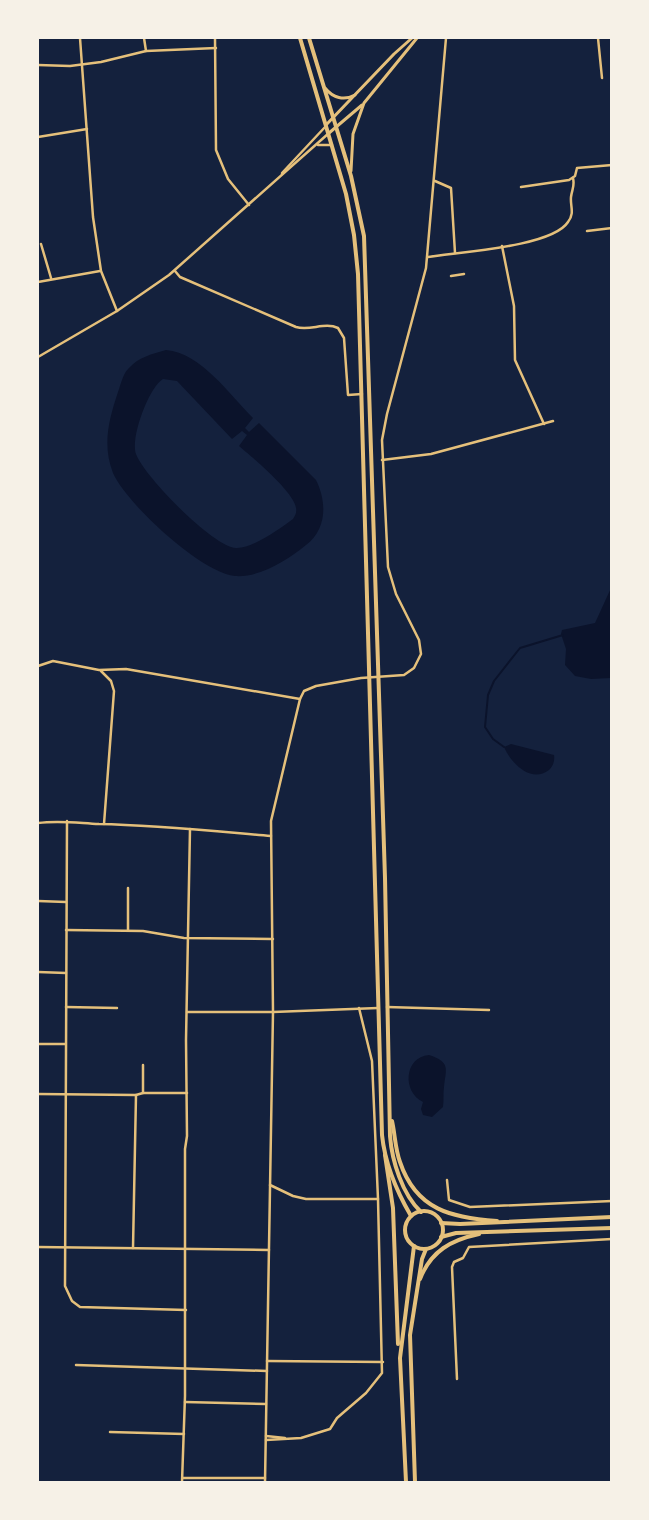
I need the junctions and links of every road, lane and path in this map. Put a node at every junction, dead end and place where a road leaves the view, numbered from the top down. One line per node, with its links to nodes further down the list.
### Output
1 (80, 38): 13 (street)
2 (144, 38): 11 (street)
3 (215, 38): 10 (street)
4 (300, 38): 19 (main road)
5 (309, 38): 15 (main road)
6 (412, 38): 16 (street)
7 (417, 38): 17 (street)
8 (446, 38): 30 (street)
9 (598, 38): 14 (street)
10 (216, 48): 11 (street); 32 (street)
11 (146, 51): 13 (street)
12 (38, 65): 13 (street)
13 (82, 65): 21 (street)
14 (602, 78)
15 (324, 85): 16 (street); 18 (main road)
16 (361, 90): 18 (street)
17 (364, 103): 20 (street); 27 (street)
18 (334, 118): 19 (street); 20 (main road)
19 (326, 125): 22 (main road); 29 (street)
20 (336, 127): 22 (street); 27 (main road)
21 (87, 129): 23 (street); 39 (street)
22 (329, 133): 24 (main road); 25 (street)
23 (38, 138)
24 (332, 144): 25 (street); 47 (main road)
25 (316, 145): 29 (street)
26 (612, 165): 28 (street)
27 (351, 176): 54 (main road)
28 (573, 178): 31 (street); 36 (street)
29 (277, 180): 32 (street)
30 (435, 181): 37 (street); 38 (street)
31 (520, 187)
32 (249, 205): 40 (street)
33 (612, 228): 34 (street)
34 (587, 231)
35 (41, 244): 43 (street)
36 (502, 246): 37 (street); 49 (street)
37 (455, 253): 38 (street)
38 (428, 257): 50 (street)
39 (101, 271): 43 (street); 45 (street)
40 (175, 271): 45 (street); 47 (street)
41 (464, 274): 42 (street)
42 (452, 276)
43 (51, 278): 44 (street)
44 (38, 282)
45 (117, 311): 46 (street)
46 (38, 357)
47 (363, 394): 53 (main road)
48 (553, 421): 49 (street)
49 (544, 424): 50 (street)
50 (382, 460): 54 (street)
51 (38, 666): 52 (street)
52 (99, 670): 55 (street); 58 (street)
53 (370, 677): 54 (street); 55 (street); 74 (main road)
54 (379, 677): 71 (main road)
55 (300, 699): 60 (street)
56 (67, 821): 57 (street); 58 (street); 63 (street)
57 (38, 823)
58 (104, 824): 59 (street)
59 (190, 829): 60 (street); 66 (street)
60 (271, 836): 67 (street)
61 (128, 888): 65 (street)
62 (38, 901): 63 (street)
63 (66, 902): 64 (street)
64 (66, 930): 65 (street); 69 (street)
65 (128, 930): 66 (street)
66 (187, 938): 67 (street); 76 (street)
67 (273, 938): 77 (street)
68 (38, 972): 69 (street)
69 (66, 973): 70 (street)
70 (66, 1007): 72 (street); 79 (street)
71 (387, 1007): 75 (street); 86 (main road)
72 (117, 1008)
73 (359, 1008): 74 (street); 77 (street); 90 (street)
74 (378, 1008): 87 (main road)
75 (490, 1010)
76 (187, 1012): 77 (street); 82 (street)
77 (273, 1012): 89 (street)
78 (38, 1044): 79 (street)
79 (65, 1044): 84 (street)
80 (143, 1065): 81 (street)
81 (143, 1093): 82 (street); 85 (street)
82 (187, 1093): 106 (street)
83 (38, 1094): 84 (street)
84 (65, 1094): 85 (street); 103 (street)
85 (136, 1095): 104 (street)
86 (390, 1116): 92 (main road); 96 (main road)
87 (385, 1155): 93 (main road); 112 (main road)
88 (447, 1180): 91 (street)
89 (270, 1185): 90 (street); 107 (street)
90 (378, 1199): 111 (street)
91 (612, 1201)
92 (421, 1212): 93 (main road); 95 (main road)
93 (411, 1216): 101 (main road)
94 (612, 1217): 96 (main road)
95 (441, 1222): 96 (main road); 99 (main road)
96 (506, 1222)
97 (612, 1228): 98 (main road)
98 (491, 1232): 99 (main road); 108 (main road)
99 (441, 1237): 105 (main road)
100 (612, 1239): 116 (street)
101 (414, 1246): 105 (main road); 112 (main road)
102 (38, 1247): 103 (street)
103 (64, 1248): 104 (street); 109 (street)
104 (133, 1248): 106 (street)
105 (426, 1248): 108 (main road)
106 (184, 1249): 107 (street); 109 (street)
107 (269, 1250): 110 (street)
108 (416, 1289): 129 (main road)
109 (186, 1310): 114 (street)
110 (267, 1361): 111 (street); 115 (street)
111 (383, 1362): 122 (street)
112 (400, 1364): 128 (main road)
113 (76, 1365): 114 (street)
114 (185, 1368): 115 (street); 117 (street)
115 (267, 1371): 118 (street)
116 (457, 1379)
117 (185, 1402): 118 (street); 120 (street)
118 (266, 1404): 121 (street)
119 (110, 1432): 120 (street)
120 (184, 1434): 124 (street)
121 (266, 1436): 122 (street); 123 (street)
122 (286, 1438): 123 (street)
123 (266, 1440): 125 (street)
124 (183, 1478): 125 (street); 126 (street)
125 (265, 1478): 127 (street)
126 (182, 1482)
127 (265, 1482)
128 (406, 1482)
129 (415, 1482)

